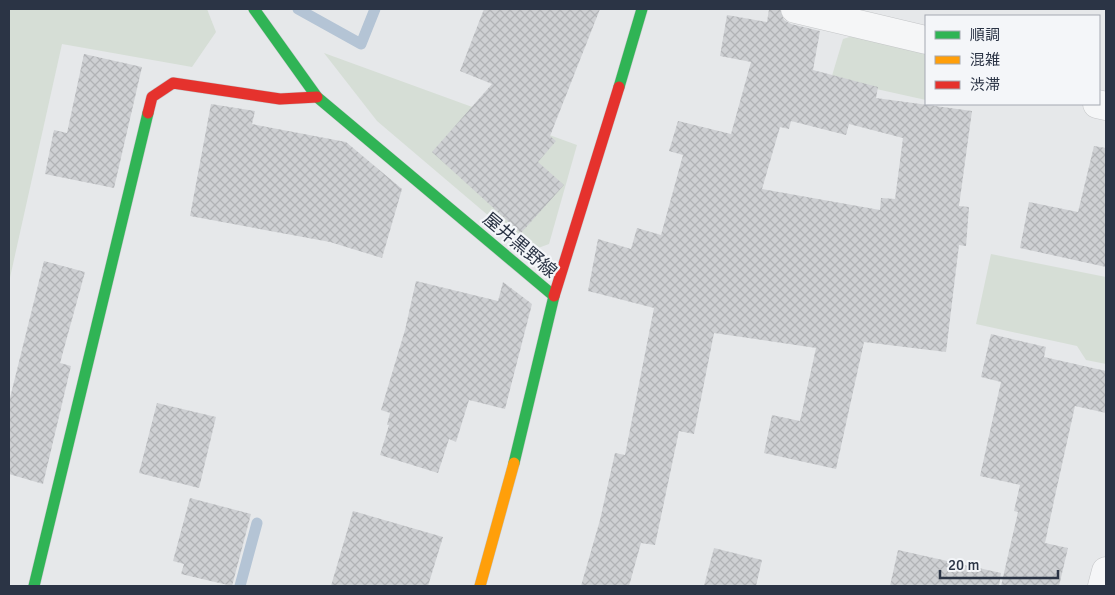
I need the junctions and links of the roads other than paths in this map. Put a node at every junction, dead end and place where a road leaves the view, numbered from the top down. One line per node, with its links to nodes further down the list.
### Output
1 (254, 9): 5 (street, 屋井黒野線)
2 (642, 9): 6 (street)
3 (795, 9): 4 (street)
4 (925, 40)
5 (317, 97): 6 (street, 屋井黒野線); 8 (street)
6 (554, 296): 9 (street, 屋井黒野線)
7 (1106, 571): 10 (street)
8 (34, 586)
9 (480, 586)
10 (1102, 586)

